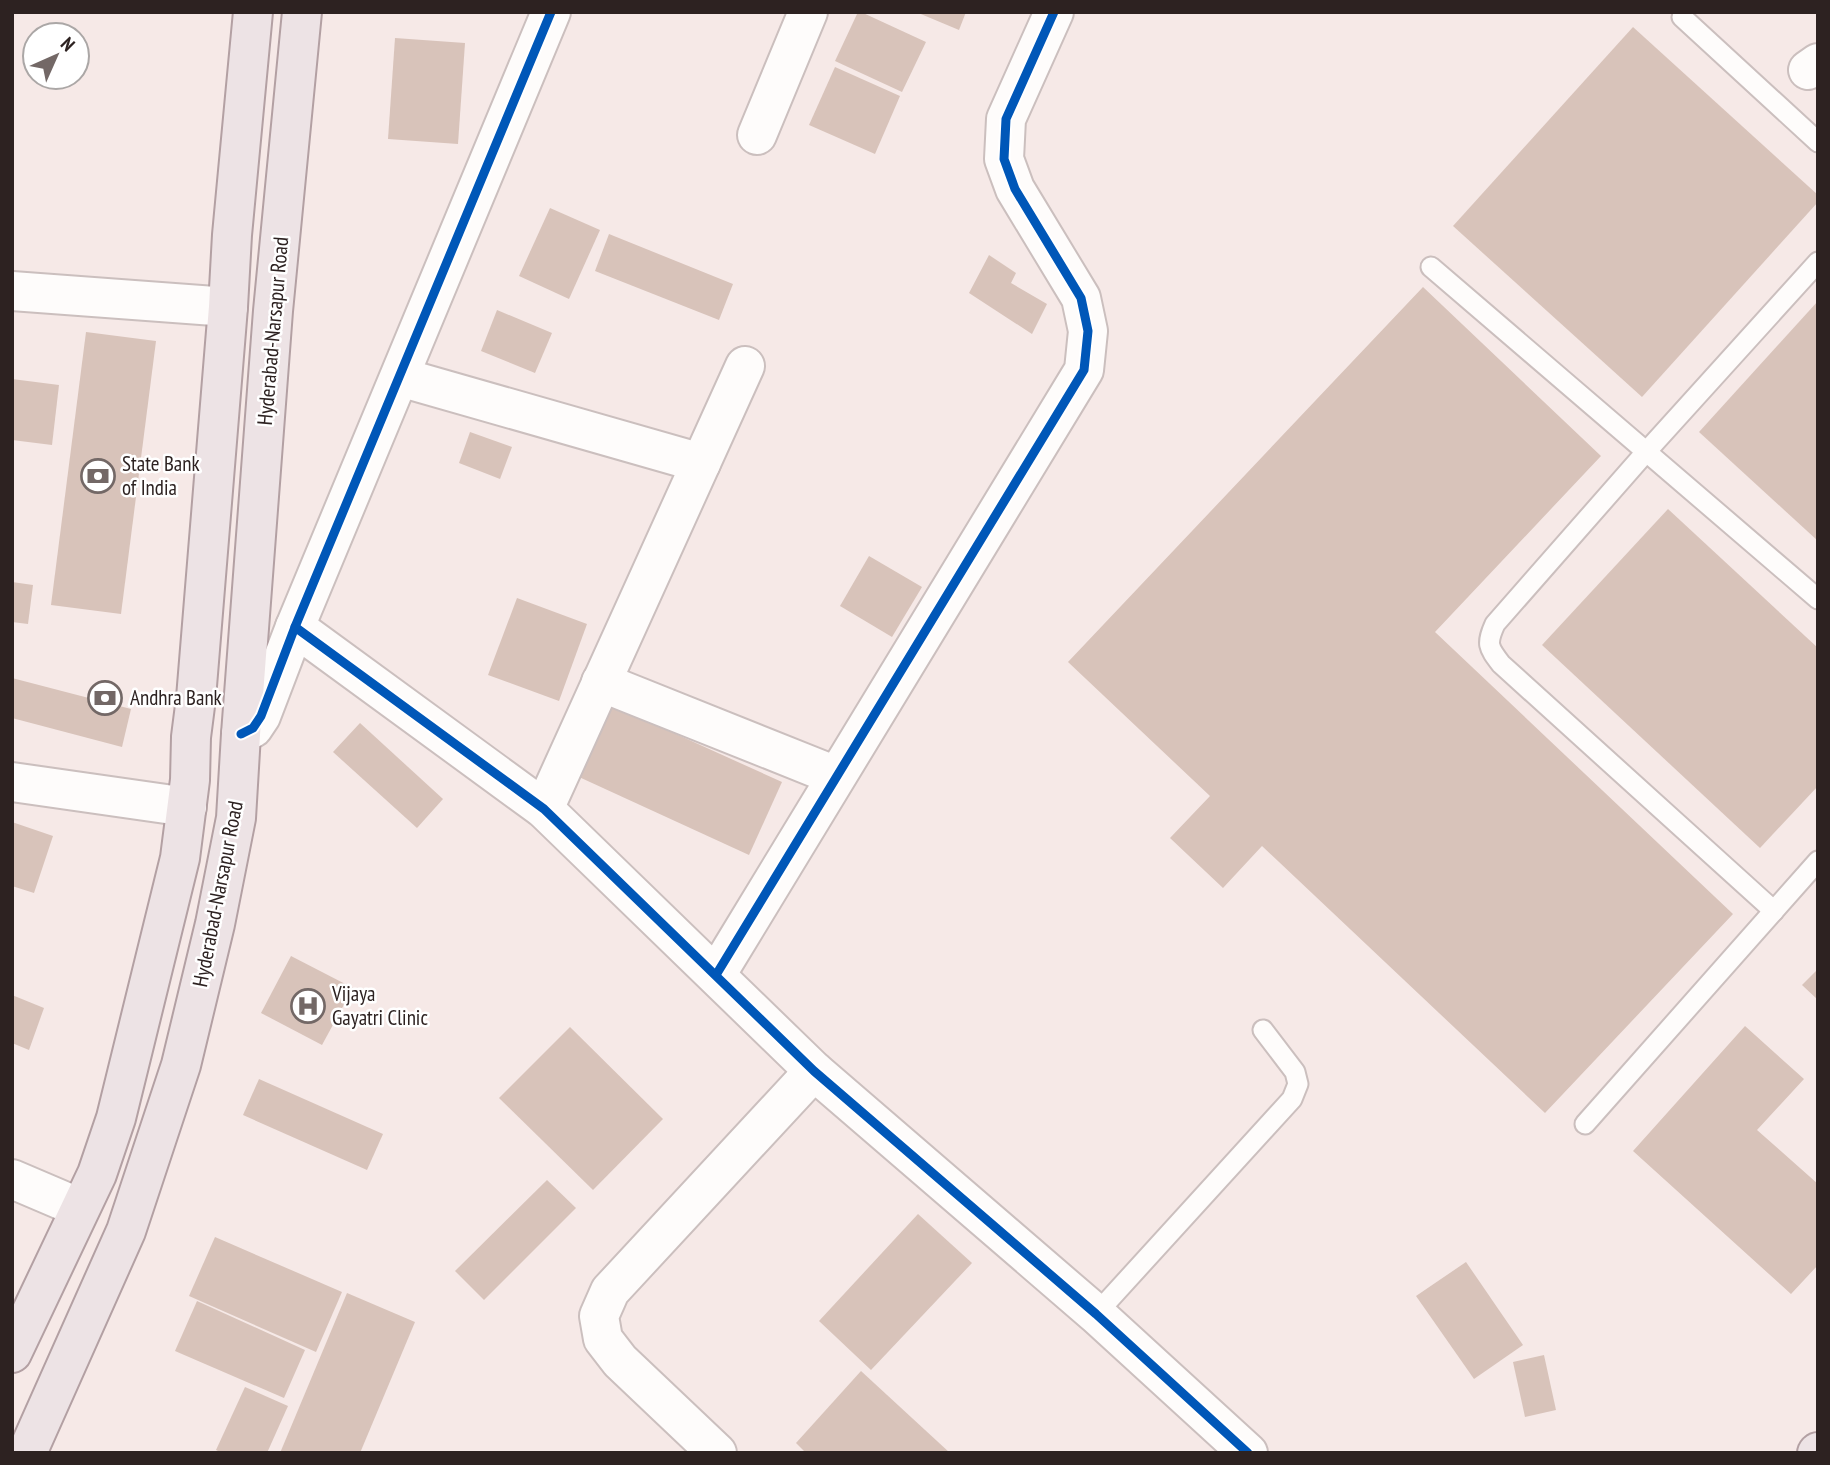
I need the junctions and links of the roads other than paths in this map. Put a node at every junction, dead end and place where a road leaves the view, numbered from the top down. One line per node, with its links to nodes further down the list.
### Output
1 (253, 12): 12 (main road)
2 (302, 12): 20 (main road, Hyderabad-Narsapur Road)
3 (551, 12): 14 (street)
4 (808, 12): 7 (street)
5 (1054, 12): 21 (street)
6 (1682, 17): 8 (lane)
7 (757, 135)
8 (1818, 142)
9 (1818, 262): 15 (lane)
10 (1431, 267): 15 (lane)
11 (12, 291): 12 (street)
12 (228, 307): 23 (main road)
13 (745, 366): 16 (street)
14 (400, 377): 16 (street); 18 (street)
15 (1646, 452): 17 (lane); 26 (lane)
16 (701, 463): 19 (street)
17 (1818, 598)
18 (295, 627): 20 (street); 24 (street)
19 (601, 681): 21 (street); 24 (street)
20 (241, 734): 35 (main road, Hyderabad-Narsapur Road)
21 (836, 776): 27 (street)
22 (12, 782): 23 (street)
23 (187, 807): 32 (main road)
24 (544, 809): 27 (street)
25 (1818, 861): 26 (lane)
26 (1774, 911): 30 (lane)
27 (716, 975): 29 (street)
28 (1263, 1031): 33 (lane)
29 (814, 1071): 33 (street); 36 (street)
30 (1585, 1124)
31 (12, 1179): 32 (street)
32 (80, 1208): 34 (main road)
33 (1096, 1314): 37 (street)
34 (12, 1353)
35 (27, 1453)
36 (717, 1453)
37 (1248, 1453)

